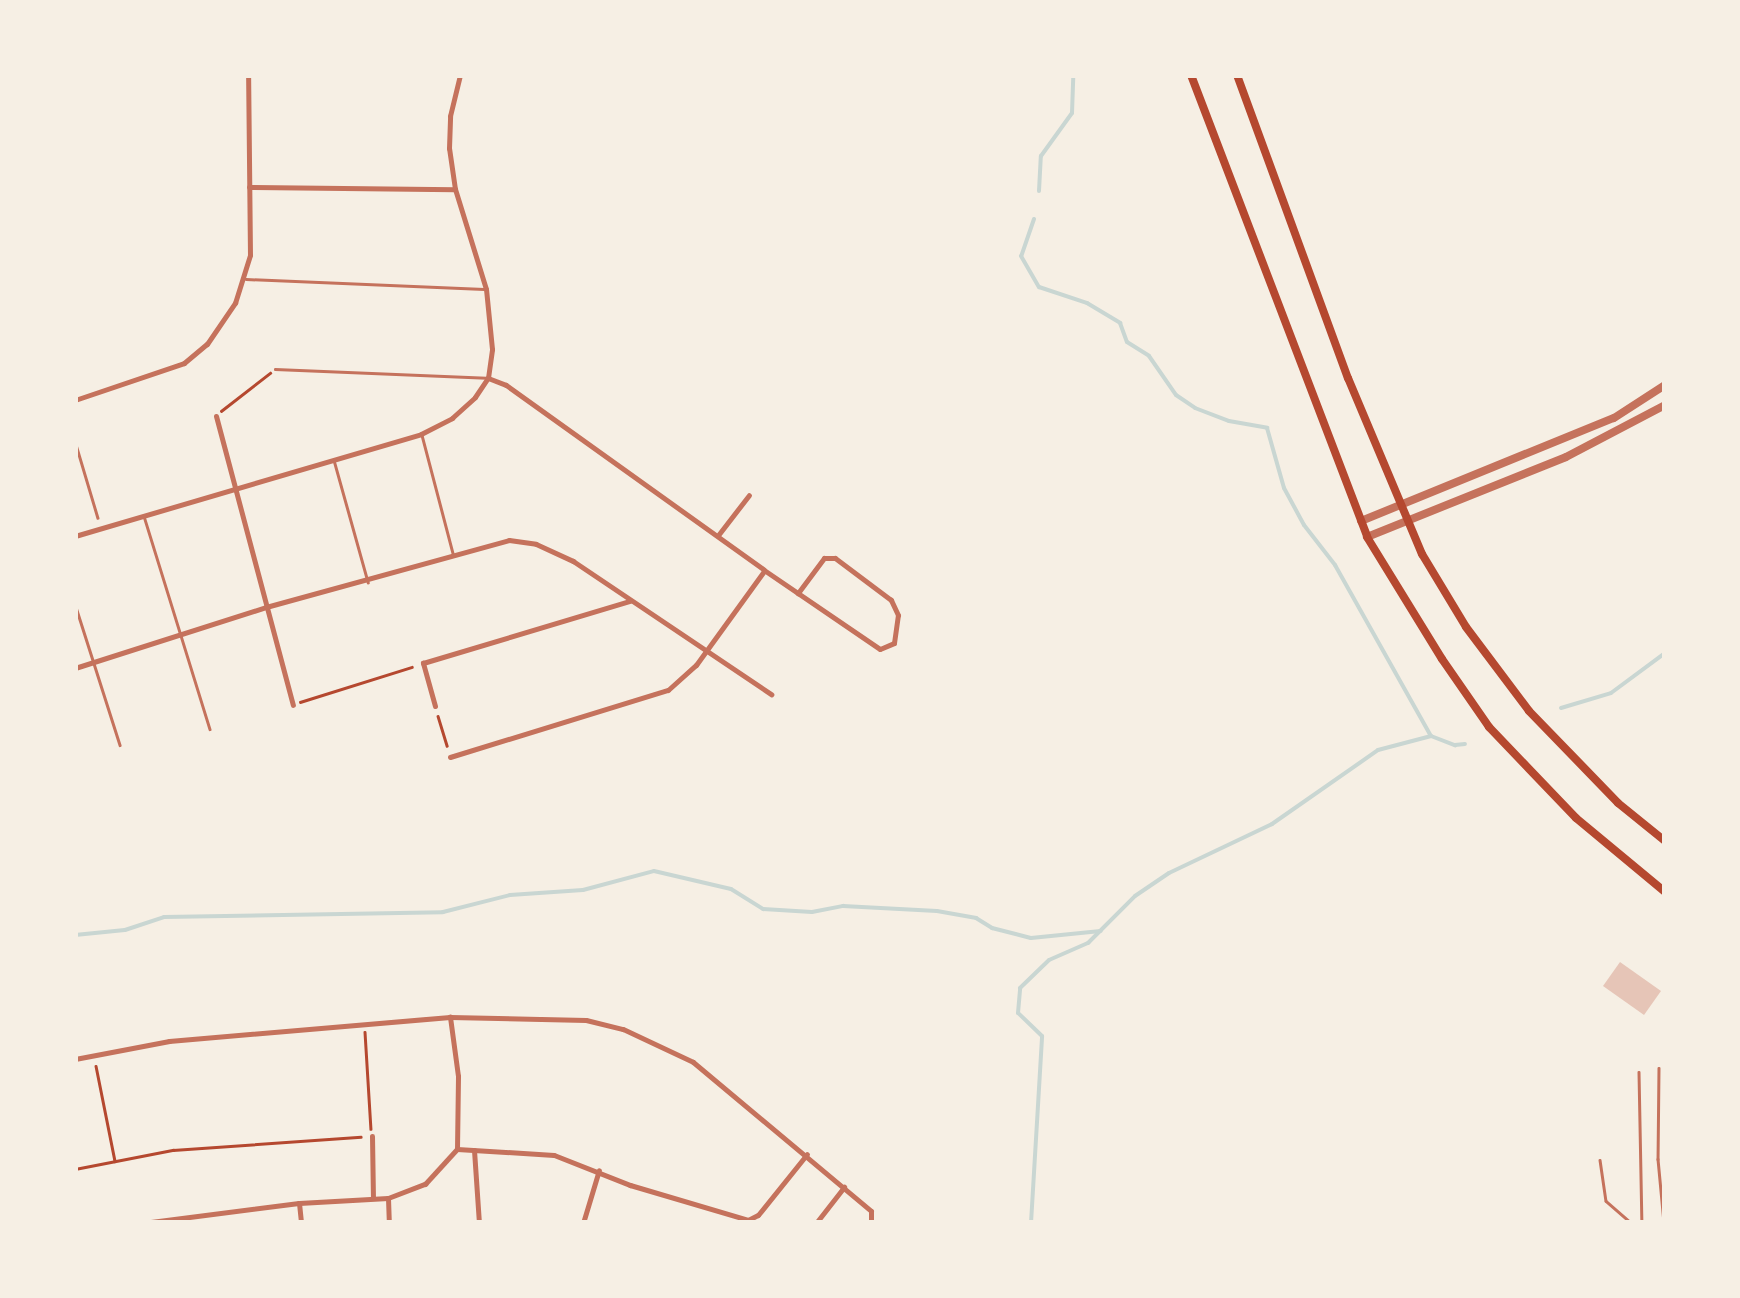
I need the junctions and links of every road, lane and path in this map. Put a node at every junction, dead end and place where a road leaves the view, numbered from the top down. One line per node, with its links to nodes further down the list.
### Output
1 (248, 75): 5 (street)
2 (460, 75): 6 (street)
3 (1192, 75): 23 (main road)
4 (1237, 75): 20 (main road)
5 (250, 188): 6 (street); 7 (street)
6 (454, 189): 8 (street)
7 (246, 279): 8 (lane); 12 (street)
8 (486, 288): 10 (street)
9 (275, 369): 10 (lane); 14 (path)
10 (488, 378): 15 (street); 25 (street)
11 (1665, 385): 20 (street)
12 (75, 400)
13 (1665, 405): 24 (street)
14 (216, 416): 18 (street)
15 (421, 434): 17 (street); 28 (lane)
16 (75, 441): 22 (lane)
17 (333, 459): 18 (street); 30 (lane)
18 (234, 489): 21 (street); 34 (street)
19 (749, 495): 25 (street)
20 (1399, 507): 23 (street); 24 (main road)
21 (144, 516): 26 (street); 35 (lane)
22 (98, 518)
23 (1361, 521): 27 (main road)
24 (1406, 521): 27 (street); 46 (main road)
25 (719, 534): 29 (street)
26 (75, 536)
27 (1367, 536): 47 (main road)
28 (453, 554): 30 (street); 32 (street)
29 (764, 570): 31 (street); 36 (street)
30 (368, 582): 34 (street)
31 (798, 593): 31 (street)
32 (630, 601): 36 (street); 38 (street)
33 (75, 604): 37 (lane)
34 (266, 607): 35 (street); 41 (street)
35 (181, 636): 37 (street); 43 (lane)
36 (707, 651): 40 (street); 45 (street)
37 (94, 662): 39 (street); 44 (lane)
38 (424, 663): 41 (path); 42 (street)
39 (75, 668)
40 (771, 694)
41 (293, 704)
42 (435, 706): 45 (path)
43 (210, 729)
44 (120, 745)
45 (450, 757)
46 (1665, 841)
47 (1665, 892)
48 (450, 1017): 49 (street); 55 (street); 57 (street)
49 (364, 1027): 50 (street); 54 (path)
50 (94, 1054): 51 (street); 59 (path)
51 (75, 1059)
52 (1659, 1068): 77 (lane)
53 (1638, 1072): 76 (lane)
54 (372, 1136): 59 (path); 63 (street)
55 (457, 1149): 56 (street); 64 (street)
56 (474, 1150): 61 (street); 71 (street)
57 (807, 1154): 61 (street); 62 (street)
58 (1600, 1160): 75 (lane)
59 (115, 1162): 60 (path)
60 (75, 1170)
61 (599, 1170): 72 (street)
62 (844, 1187): 73 (street); 74 (street)
63 (373, 1198): 64 (street); 65 (street)
64 (388, 1198): 70 (street)
65 (300, 1203): 66 (street); 69 (street)
66 (212, 1214): 67 (street); 68 (street)
67 (143, 1223)
68 (213, 1223)
69 (301, 1223)
70 (389, 1223)
71 (479, 1223)
72 (583, 1223)
73 (816, 1223)
74 (871, 1223)
75 (1631, 1223)
76 (1642, 1223)
77 (1664, 1223)

